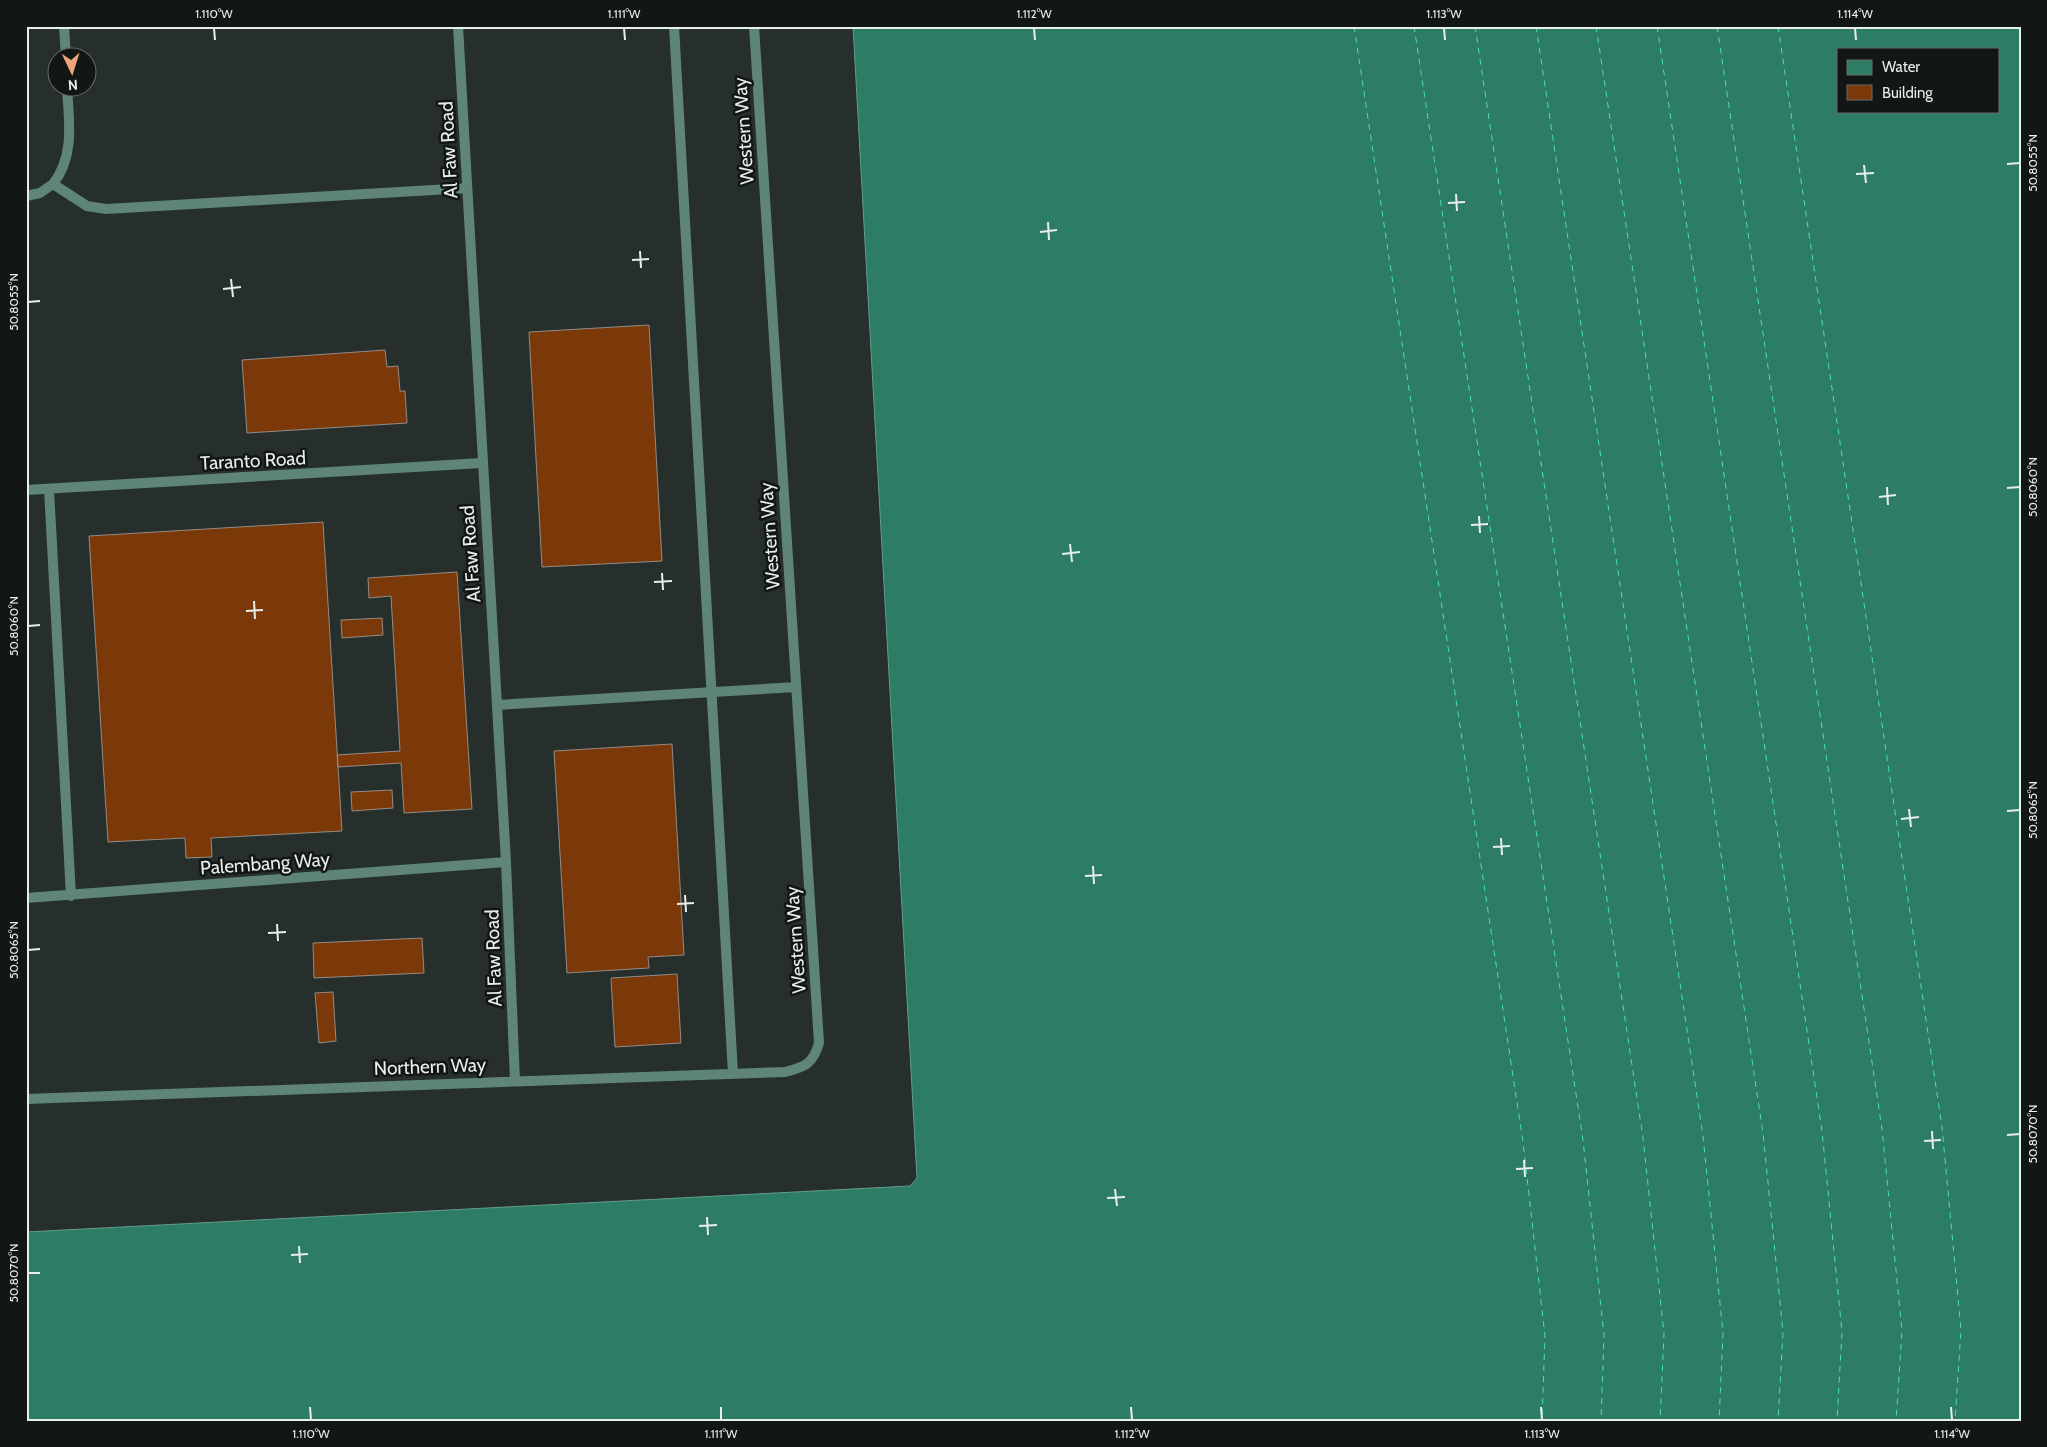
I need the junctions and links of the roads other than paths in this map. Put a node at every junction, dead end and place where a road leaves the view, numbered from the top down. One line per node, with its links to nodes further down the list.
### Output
1 (64, 26): 5 (lane)
2 (458, 26): 8 (lane, Al Faw Road)
3 (674, 26): 14 (lane)
4 (754, 26): 13 (lane, Western Way)
5 (65, 48)
6 (67, 98): 7 (lane)
7 (52, 184): 8 (lane); 9 (lane)
8 (467, 188): 10 (lane, Al Faw Road)
9 (26, 196)
10 (482, 464): 11 (lane, Taranto Road); 15 (lane, Al Faw Road)
11 (49, 489): 12 (lane, Taranto Road); 17 (lane)
12 (26, 490)
13 (796, 688): 14 (lane); 19 (lane, Western Way)
14 (712, 693): 15 (lane); 20 (lane)
15 (497, 705): 16 (lane, Al Faw Road)
16 (506, 862): 17 (lane, Palembang Way); 21 (lane, Al Faw Road)
17 (71, 896): 18 (lane, Palembang Way)
18 (26, 898)
19 (819, 1043): 20 (lane, Northern Way)
20 (733, 1074): 21 (lane, Northern Way)
21 (515, 1081): 22 (lane, Northern Way)
22 (26, 1099)

